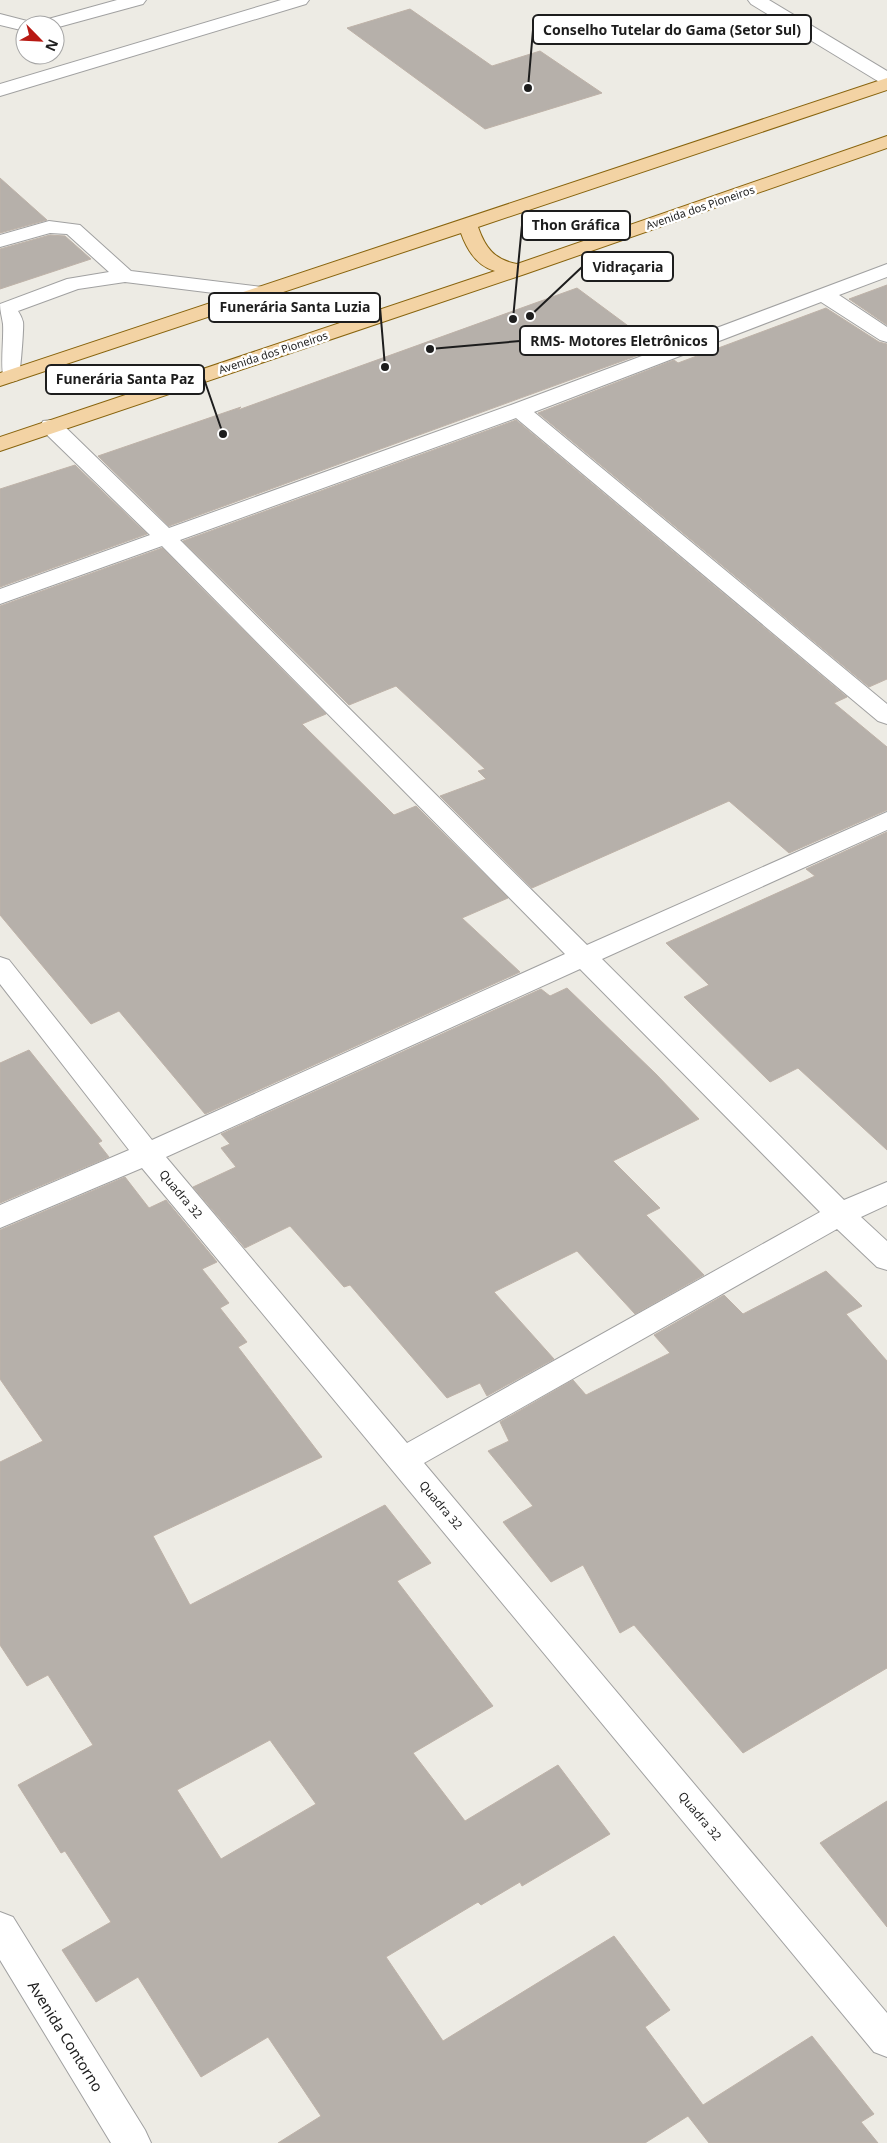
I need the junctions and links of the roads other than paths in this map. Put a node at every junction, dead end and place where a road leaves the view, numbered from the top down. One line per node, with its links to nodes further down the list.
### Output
1 (137, 0): 5 (street)
2 (300, 0): 9 (street)
3 (757, 0): 7 (street)
4 (0, 19): 6 (street)
5 (65, 20)
6 (15, 23)
7 (887, 79)
8 (887, 84): 11 (main road)
9 (0, 90)
10 (887, 142): 13 (main road, Avenida dos Pioneiros)
11 (468, 224): 13 (main road); 16 (main road)
12 (0, 242): 15 (street)
13 (518, 270): 22 (main road, Avenida dos Pioneiros)
14 (887, 270): 17 (street)
15 (124, 276): 16 (street); 18 (street)
16 (263, 293): 20 (main road)
17 (824, 295): 19 (street); 21 (street)
18 (3, 305): 20 (street)
19 (887, 336)
20 (5, 378)
21 (519, 410): 24 (street); 26 (street)
22 (51, 426): 23 (main road, Avenida dos Pioneiros); 24 (street)
23 (0, 444)
24 (164, 537): 25 (street); 28 (street)
25 (0, 598)
26 (887, 716)
27 (887, 820): 28 (street)
28 (586, 957): 30 (street); 32 (street)
29 (0, 966): 30 (street, Quadra 32)
30 (147, 1154): 33 (street); 35 (street, Quadra 32)
31 (887, 1193): 32 (street)
32 (840, 1214): 34 (street); 35 (street)
33 (0, 1217)
34 (887, 1258)
35 (403, 1460): 37 (street, Quadra 32)
36 (0, 1928): 38 (street, Avenida Contorno)
37 (887, 2040)
38 (132, 2143)

